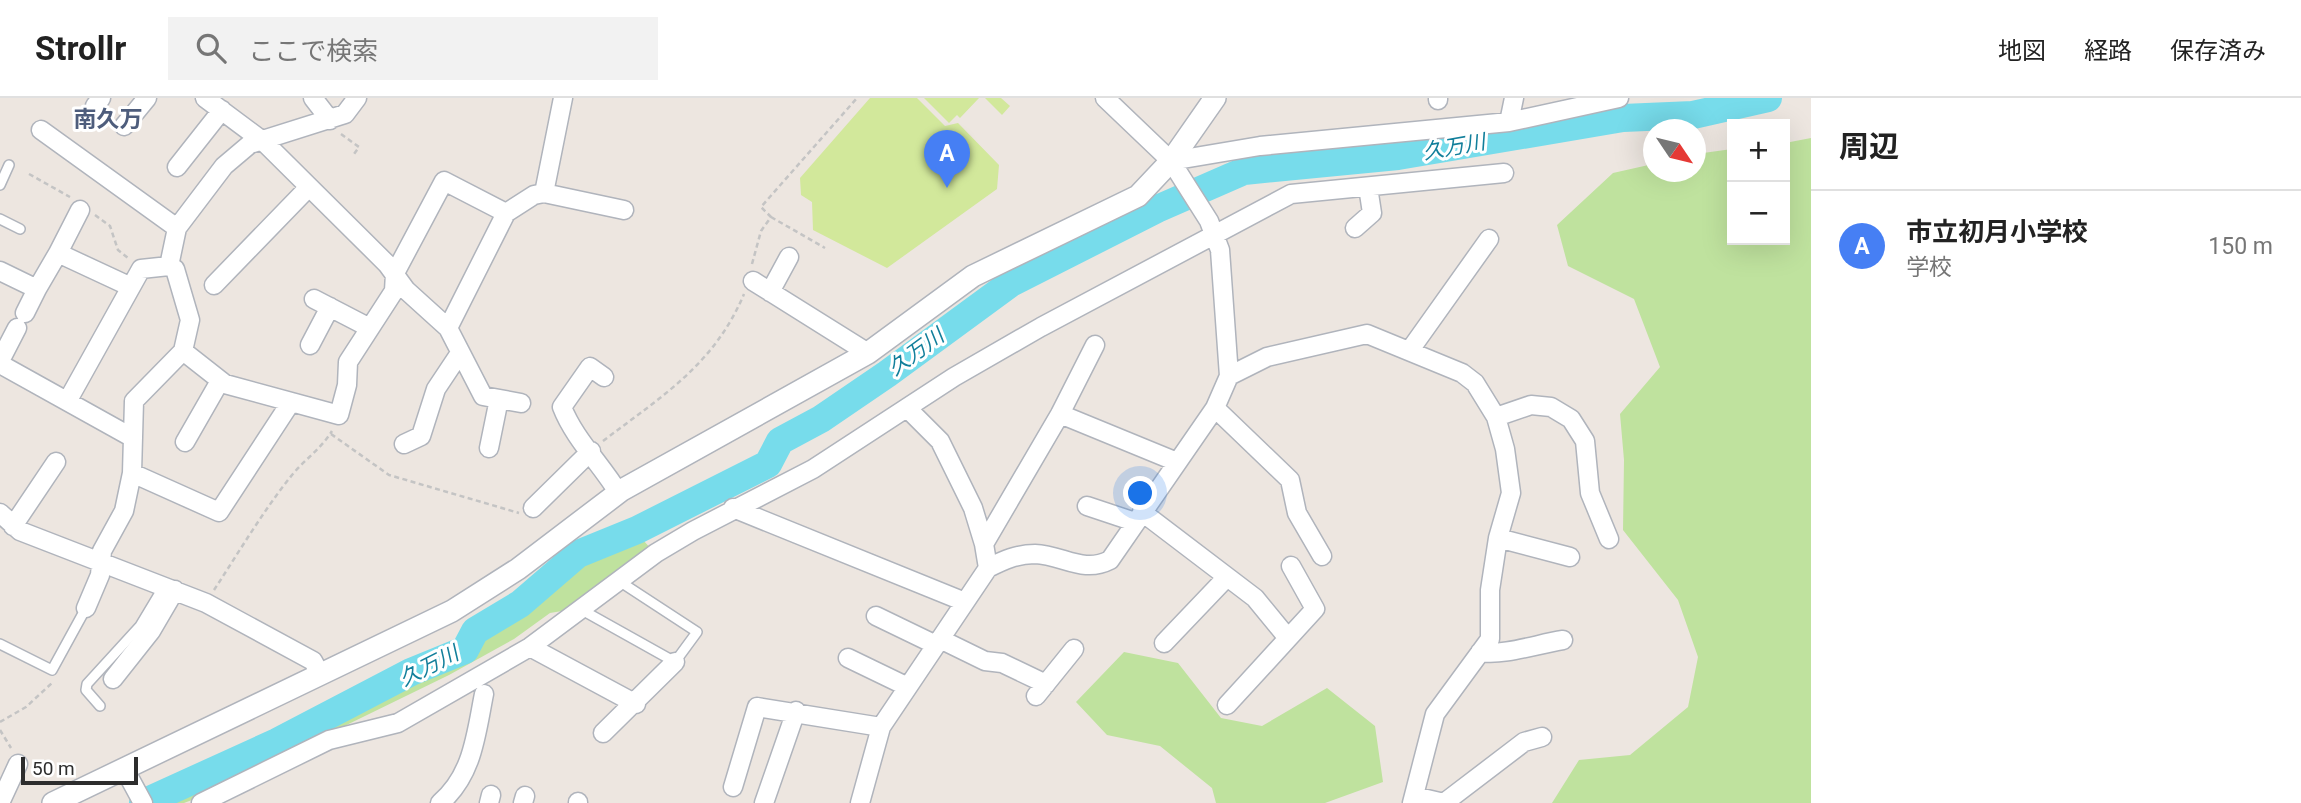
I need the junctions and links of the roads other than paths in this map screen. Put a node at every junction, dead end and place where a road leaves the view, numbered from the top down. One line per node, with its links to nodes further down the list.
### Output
1 (147, 98): 14 (street)
2 (205, 98): 11 (street)
3 (313, 98): 12 (street)
4 (357, 98): 12 (street)
5 (563, 98): 24 (street)
6 (1105, 98): 19 (street)
7 (1215, 98): 19 (street)
8 (1514, 98): 13 (street)
9 (1619, 98): 10 (street)
10 (1573, 103): 13 (street)
11 (222, 110): 16 (street); 18 (street)
12 (330, 120): 16 (street)
13 (1509, 122): 19 (street)
14 (124, 127)
15 (41, 130): 29 (street)
16 (264, 142): 22 (street); 29 (street)
17 (9, 165): 21 (lane)
18 (177, 167)
19 (1177, 169): 30 (street); 51 (street)
20 (1504, 173): 23 (street)
21 (0, 185)
22 (309, 187): 38 (street); 40 (street)
23 (1368, 187): 30 (street); 31 (street)
24 (544, 193): 26 (street); 27 (street)
25 (80, 210): 34 (street)
26 (624, 210)
27 (506, 213): 38 (street); 45 (street)
28 (0, 219): 32 (lane)
29 (177, 228): 36 (street)
30 (1211, 228): 53 (street); 61 (street)
31 (1355, 228)
32 (20, 229)
33 (1489, 239): 49 (street)
34 (58, 253): 41 (street); 42 (street)
35 (789, 257): 43 (street)
36 (169, 266): 41 (street); 48 (street)
37 (0, 271): 42 (street)
38 (395, 273): 44 (street); 45 (street)
39 (750, 278): 43 (street)
40 (214, 285)
41 (131, 286): 57 (street)
42 (37, 289): 52 (street)
43 (770, 292): 51 (street)
44 (368, 327): 46 (street); 58 (street)
45 (448, 328): 50 (street)
46 (310, 345)
47 (1095, 345): 62 (street)
48 (183, 351): 55 (street); 64 (street)
49 (1410, 351): 53 (street); 63 (street)
50 (460, 353): 56 (street); 66 (street)
51 (868, 353): 72 (street)
52 (0, 363): 57 (street)
53 (1229, 376): 60 (street)
54 (604, 377): 68 (street)
55 (220, 381): 58 (street); 65 (street)
56 (499, 399): 59 (street); 67 (street)
57 (68, 400): 64 (street)
58 (291, 401): 71 (street)
59 (521, 403)
60 (1215, 408): 70 (street); 81 (street)
61 (908, 409): 74 (street); 80 (street)
62 (1060, 414): 70 (street); 80 (street)
63 (1496, 417): 78 (street); 79 (street)
64 (133, 439): 71 (street)
65 (185, 442)
66 (404, 444)
67 (489, 448)
68 (591, 451): 72 (street); 75 (street)
69 (57, 462): 77 (street)
70 (1177, 462): 76 (street)
71 (132, 473): 83 (street)
72 (618, 492): 103 (street)
73 (1087, 506): 76 (street)
74 (733, 508): 87 (street); 89 (street)
75 (528, 511)
76 (1139, 517): 85 (street); 86 (street)
77 (4, 519): 83 (street)
78 (1498, 538): 82 (street); 100 (street)
79 (1609, 539)
80 (984, 544): 85 (street)
81 (1322, 556)
82 (1570, 557)
83 (102, 563): 88 (street); 90 (street)
84 (1291, 566): 93 (street)
85 (988, 568): 89 (street)
86 (1227, 577): 93 (street); 96 (street)
87 (619, 581): 91 (street); 102 (lane)
88 (169, 588): 103 (street); 104 (street); 109 (lane)
89 (965, 602): 95 (street)
90 (86, 608): 97 (lane)
91 (582, 610): 98 (street); 102 (lane)
92 (876, 616): 95 (street)
93 (1287, 637): 108 (street)
94 (1563, 640): 100 (street)
95 (938, 642): 99 (street); 105 (street)
96 (1164, 643)
97 (0, 644)
98 (530, 648): 107 (street); 122 (street)
99 (1074, 649)
100 (1480, 652): 117 (street)
101 (846, 661): 105 (street)
102 (675, 662): 107 (street)
103 (320, 674): 115 (street)
104 (113, 679)
105 (908, 687): 111 (street)
106 (484, 694): 118 (street)
107 (636, 704): 112 (street)
108 (1227, 705)
109 (100, 706)
110 (796, 711): 111 (street); 116 (street); 123 (street)
111 (881, 727): 124 (street)
112 (603, 733)
113 (1542, 737): 117 (street)
114 (18, 764): 119 (street)
115 (128, 774): 120 (street); 121 (street)
116 (733, 788)
117 (1413, 799)
118 (443, 802)
119 (0, 803)
120 (53, 803)
121 (143, 803)
122 (201, 803)
123 (764, 803)
124 (860, 803)

